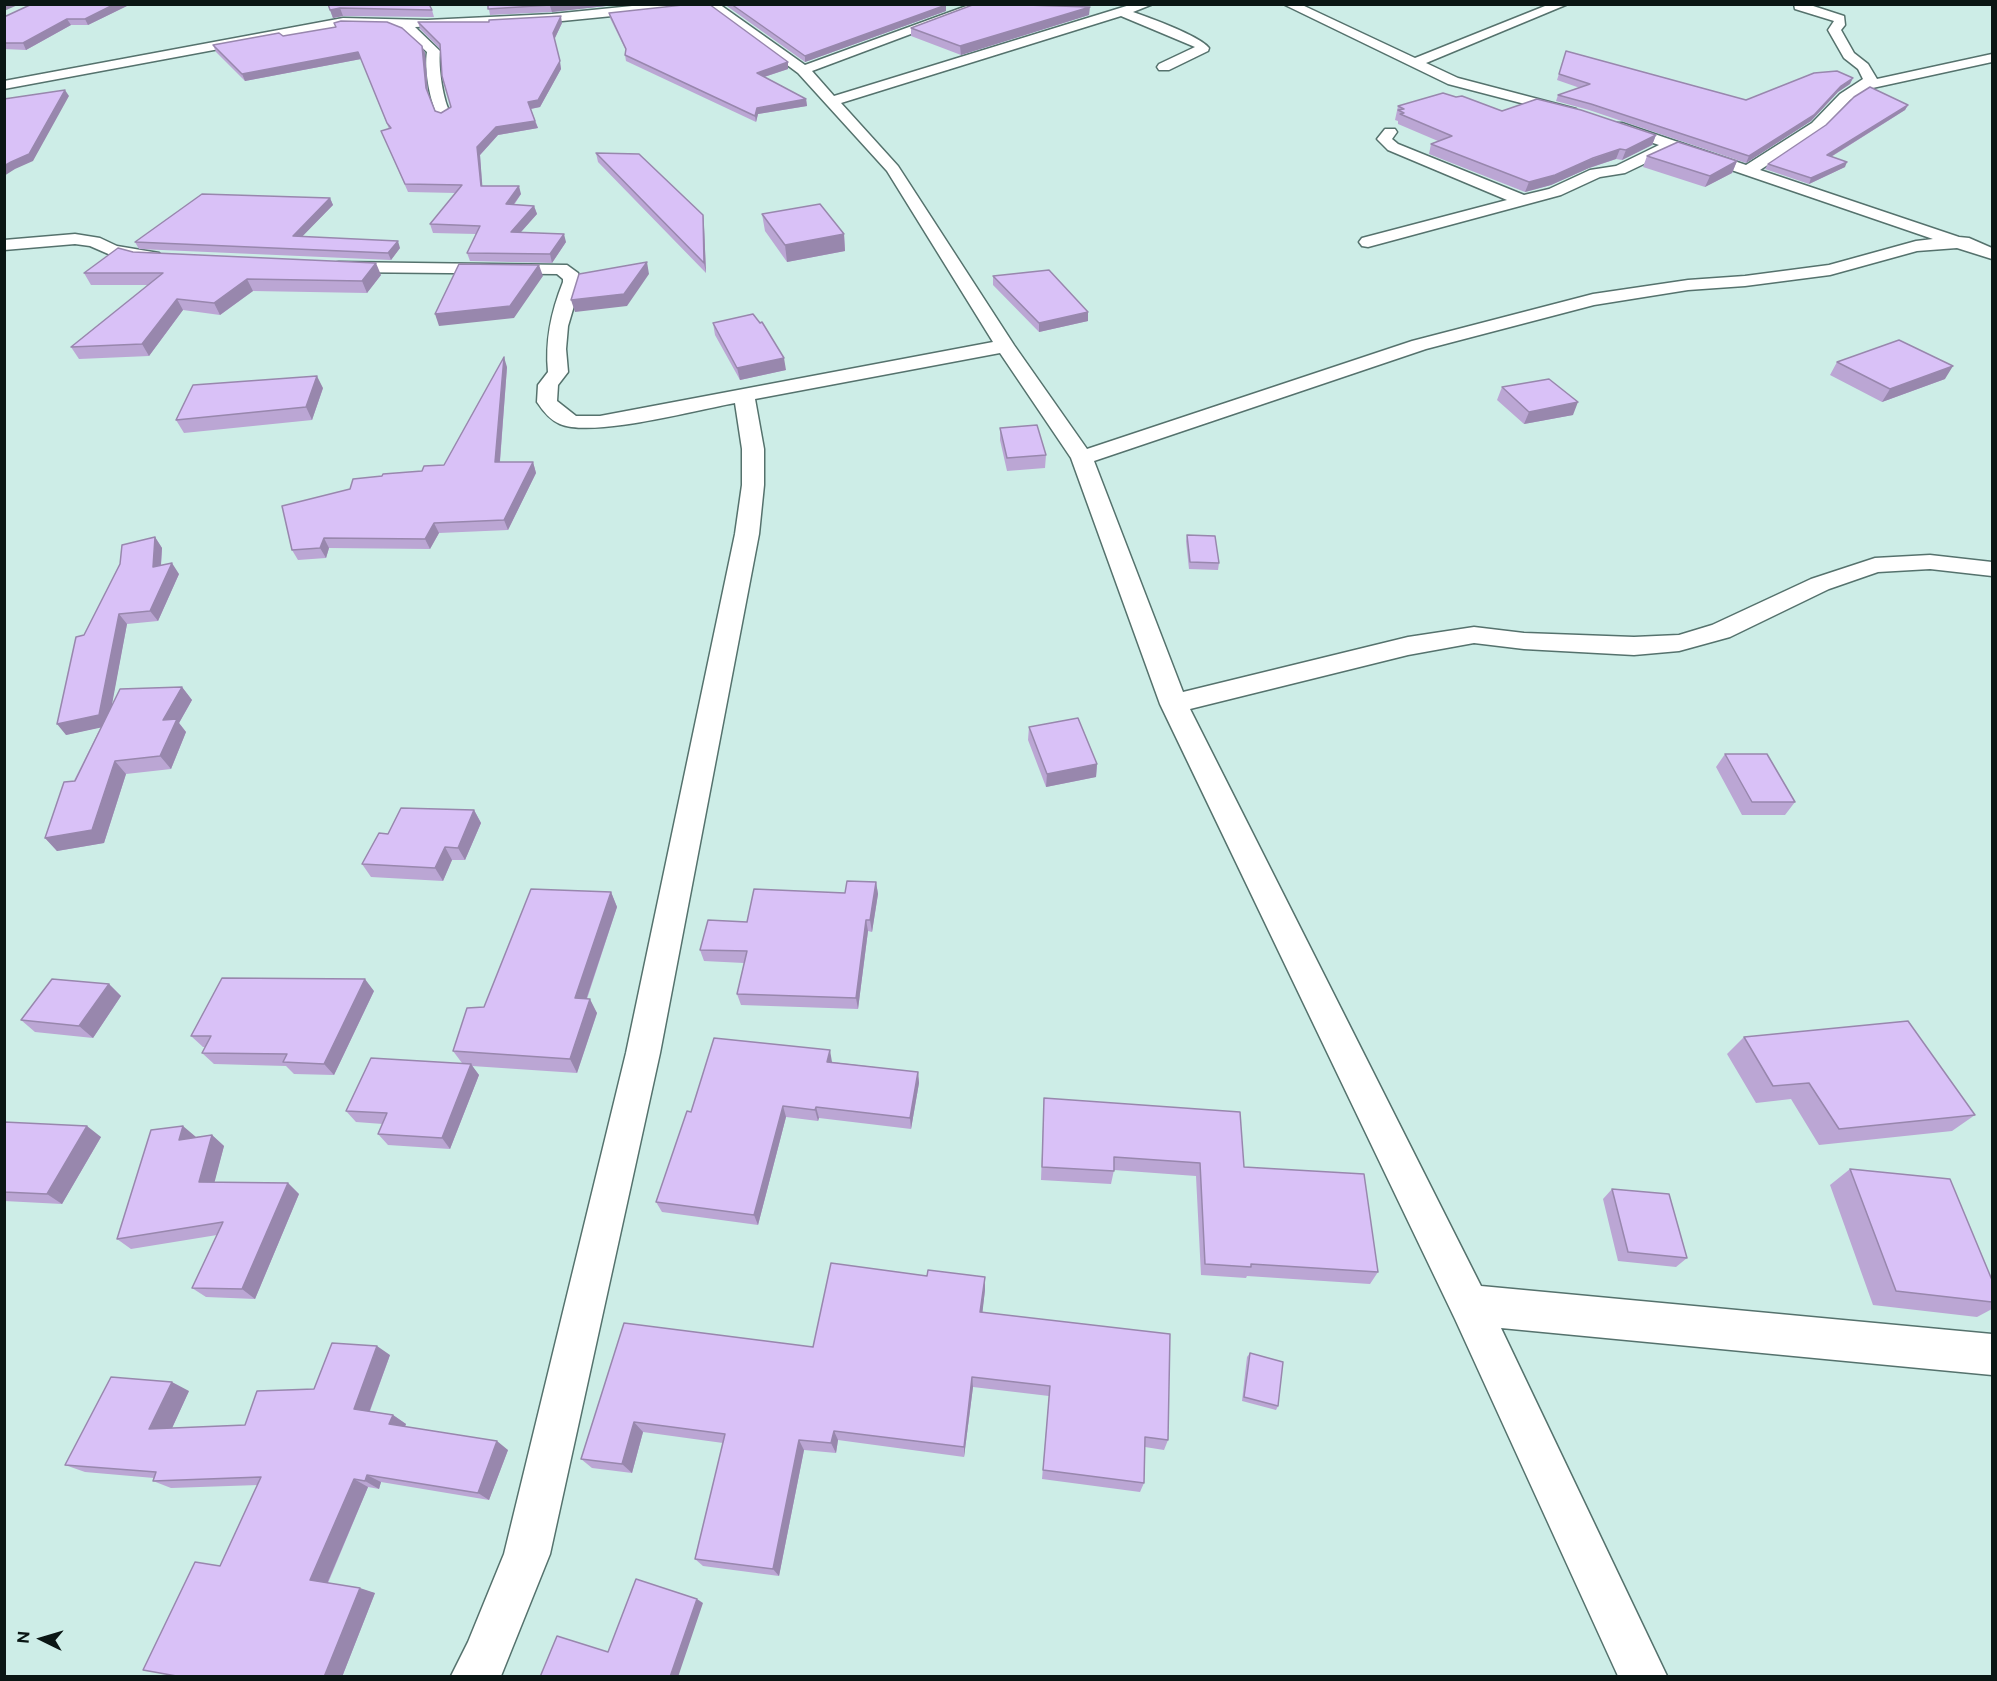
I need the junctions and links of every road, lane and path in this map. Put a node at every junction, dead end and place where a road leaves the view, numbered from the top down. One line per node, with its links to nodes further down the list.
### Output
1 (985, 4): 11 (street)
2 (1147, 4): 7 (street)
3 (1289, 4): 12 (street)
4 (1562, 4): 12 (street)
5 (712, 6): 8 (street); 11 (street)
6 (1799, 6): 14 (street)
7 (1123, 13): 10 (street); 15 (street)
8 (386, 23): 13 (street); 16 (street)
9 (1992, 58): 14 (street)
10 (1164, 67)
11 (803, 70): 15 (street)
12 (1453, 81): 17 (street)
13 (4, 85)
14 (1864, 86): 21 (street)
15 (832, 101): 29 (street)
16 (444, 114)
17 (1583, 115)
18 (1603, 122): 20 (street)
19 (1389, 132): 22 (street)
20 (1674, 145): 21 (street); 22 (street)
21 (1749, 170): 24 (street)
22 (1524, 201): 23 (street)
23 (1368, 242)
24 (1963, 242): 26 (street); 31 (street)
25 (4, 245): 27 (street)
26 (1992, 254)
27 (174, 258)
28 (326, 267): 30 (street)
29 (1005, 346): 30 (street); 31 (street)
30 (744, 394): 36 (street)
31 (1082, 458): 33 (street)
32 (1992, 570): 33 (street)
33 (1174, 704): 34 (street)
34 (1469, 1305): 35 (street); 37 (street)
35 (1992, 1354)
36 (475, 1677)
37 (1643, 1677)

